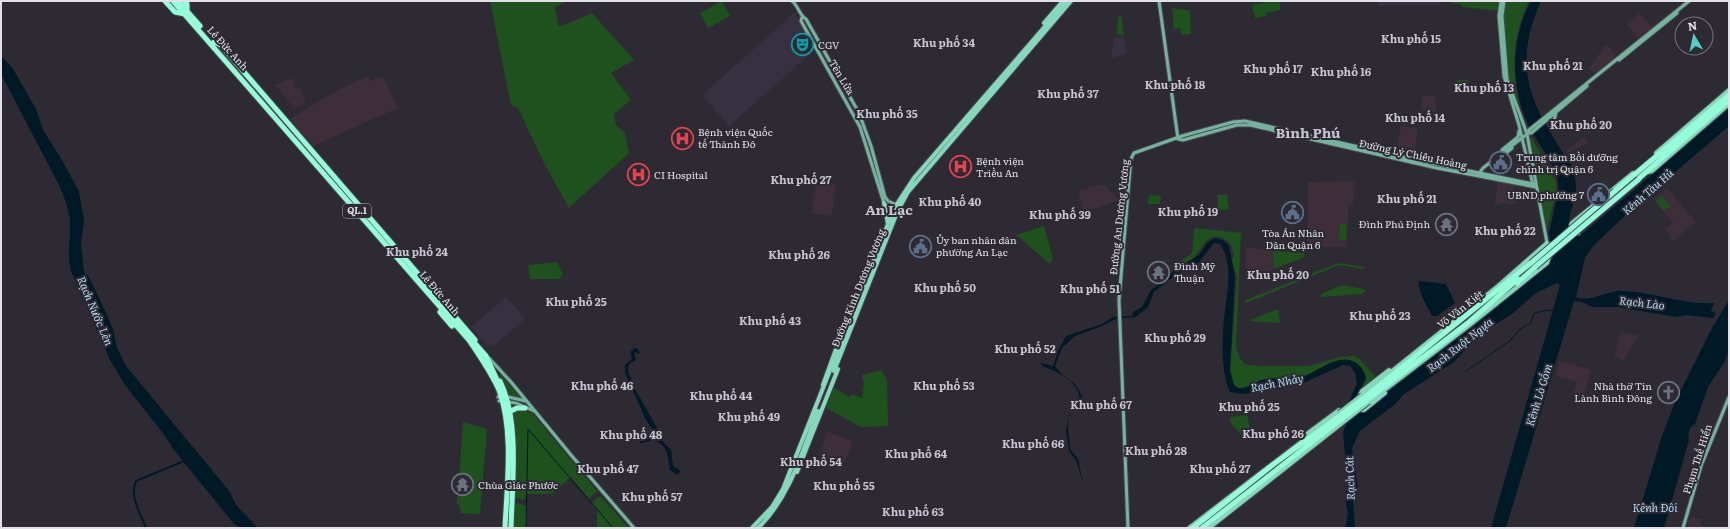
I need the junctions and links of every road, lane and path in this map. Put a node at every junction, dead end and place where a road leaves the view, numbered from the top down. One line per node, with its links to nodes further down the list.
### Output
1 (165, 1): 14 (highway)
2 (170, 1): 14 (highway, Lê Đức Anh / QL.1)
3 (174, 1): 14 (highway, Lê Đức Anh / QL.1)
4 (180, 1): 14 (highway, Lê Đức Anh / QL.1)
5 (185, 1): 14 (highway)
6 (1063, 1): 16 (main road, Đường Kinh Dương Vương)
7 (1067, 1): 16 (main road, Đường Kinh Dương Vương)
8 (1072, 1): 17 (main road, Đường Kinh Dương Vương)
9 (1159, 1): 28 (main road)
10 (1502, 1): 22 (main road)
11 (1689, 1): 24 (main road)
12 (1692, 1): 23 (main road)
13 (794, 2): 15 (main road, Tên Lửa)
14 (184, 11): 56 (highway, Lê Đức Anh / QL.1); 61 (highway, Lê Đức Anh / QL.1)
15 (802, 16): 41 (main road, Tên Lửa); 42 (main road, Tên Lửa)
16 (1044, 25): 17 (main road, Đường Kinh Dương Vương)
17 (1013, 66): 19 (main road, Đường Kinh Dương Vương)
18 (1729, 90): 37 (main road)
19 (990, 93): 31 (main road, Đường Kinh Dương Vương); 31 (main road, Đường Kinh Dương Vương)
20 (1729, 95): 40 (highway, Võ Văn Kiệt)
21 (1729, 102): 34 (highway, Võ Văn Kiệt); 34 (main road, Võ Văn Kiệt)
22 (1516, 110): 26 (main road); 27 (main road); 29 (main road); 30 (main road)
23 (1556, 111): 24 (main road); 25 (main road)
24 (1545, 119): 27 (main road)
25 (1553, 126)
26 (1523, 130)
27 (1529, 133): 29 (main road); 32 (main road)
28 (1178, 139): 35 (main road, Đường Lý Chiêu Hoàng); 75 (main road, Đường An Dương Vương)
29 (1524, 140): 30 (main road); 32 (main road)
30 (1502, 153): 32 (main road); 33 (main road)
31 (934, 157): 42 (main road, Đường Kinh Dương Vương); 42 (main road, Đường Kinh Dương Vương)
32 (1530, 162): 39 (main road)
33 (1483, 168): 35 (main road); 36 (main road)
34 (1648, 172): 38 (highway, Võ Văn Kiệt)
35 (1478, 175): 36 (main road, Đường Lý Chiêu Hoàng); 39 (main road, Đường Lý Chiêu Hoàng)
36 (1485, 175): 39 (main road, Đường Lý Chiêu Hoàng)
37 (1626, 178): 38 (main road); 40 (highway)
38 (1639, 178): 48 (highway, bridge); 48 (highway, Võ Văn Kiệt, bridge)
39 (1535, 186): 45 (main road)
40 (1615, 191): 48 (highway, Võ Văn Kiệt, bridge)
41 (884, 203): 42 (main road); 43 (main road)
42 (899, 207): 43 (main road, Đường Kinh Dương Vương); 44 (main road, Đường Kinh Dương Vương)
43 (888, 224): 44 (main road, Đường Kinh Dương Vương)
44 (886, 239): 46 (main road, Đường Kinh Dương Vương)
45 (1548, 243): 47 (main road, Võ Văn Kiệt); 49 (main road, Võ Văn Kiệt)
46 (884, 245): 63 (main road, Đường Kinh Dương Vương); 63 (main road, Đường Kinh Dương Vương)
47 (1534, 255): 49 (main road); 51 (main road, Võ Văn Kiệt)
48 (1533, 266): 50 (highway, Võ Văn Kiệt); 52 (highway, Võ Văn Kiệt); 55 (highway, Võ Văn Kiệt)
49 (1541, 268): 52 (main road, Võ Văn Kiệt)
50 (1481, 304): 51 (highway); 53 (highway, Võ Văn Kiệt)
51 (1470, 308): 54 (main road, Võ Văn Kiệt)
52 (1486, 312): 55 (main road, Võ Văn Kiệt)
53 (1438, 338): 54 (highway); 55 (highway, Võ Văn Kiệt)
54 (1430, 339): 55 (highway); 57 (main road, Võ Văn Kiệt)
55 (1435, 348): 58 (main road, Võ Văn Kiệt); 60 (highway, Võ Văn Kiệt)
56 (487, 357): 61 (highway, Lê Đức Anh / QL.1); 62 (main road)
57 (1402, 362): 58 (main road); 60 (main road, Võ Văn Kiệt)
58 (1409, 372): 60 (main road, Võ Văn Kiệt)
59 (1729, 397): 80 (main road, Phạm Thế Hiển)
60 (1365, 398): 67 (highway, Võ Văn Kiệt, bridge)
61 (503, 399): 62 (main road); 64 (main road); 66 (highway, Lê Đức Anh / QL.1); 73 (highway, Lê Đức Anh / QL.1)
62 (526, 401): 65 (main road)
63 (819, 406): 72 (main road, Đường Kinh Dương Vương); 72 (main road, Đường Kinh Dương Vương)
64 (525, 408): 65 (main road); 66 (highway)
65 (534, 411): 74 (main road)
66 (509, 412): 73 (highway, Lê Đức Anh / QL.1)
67 (1342, 416): 68 (main road, Võ Văn Kiệt); 69 (main road, Võ Văn Kiệt); 70 (highway, Võ Văn Kiệt); 71 (highway, Võ Văn Kiệt)
68 (1301, 440): 69 (main road); 76 (main road, Võ Văn Kiệt)
69 (1304, 454): 79 (main road, Võ Văn Kiệt)
70 (1274, 464): 71 (highway); 77 (highway, Võ Văn Kiệt)
71 (1278, 469): 78 (highway, Võ Văn Kiệt)
72 (754, 527)
73 (508, 528)
74 (634, 528)
75 (1128, 528)
76 (1189, 528)
77 (1193, 528)
78 (1202, 528)
79 (1209, 528)
80 (1683, 528)

